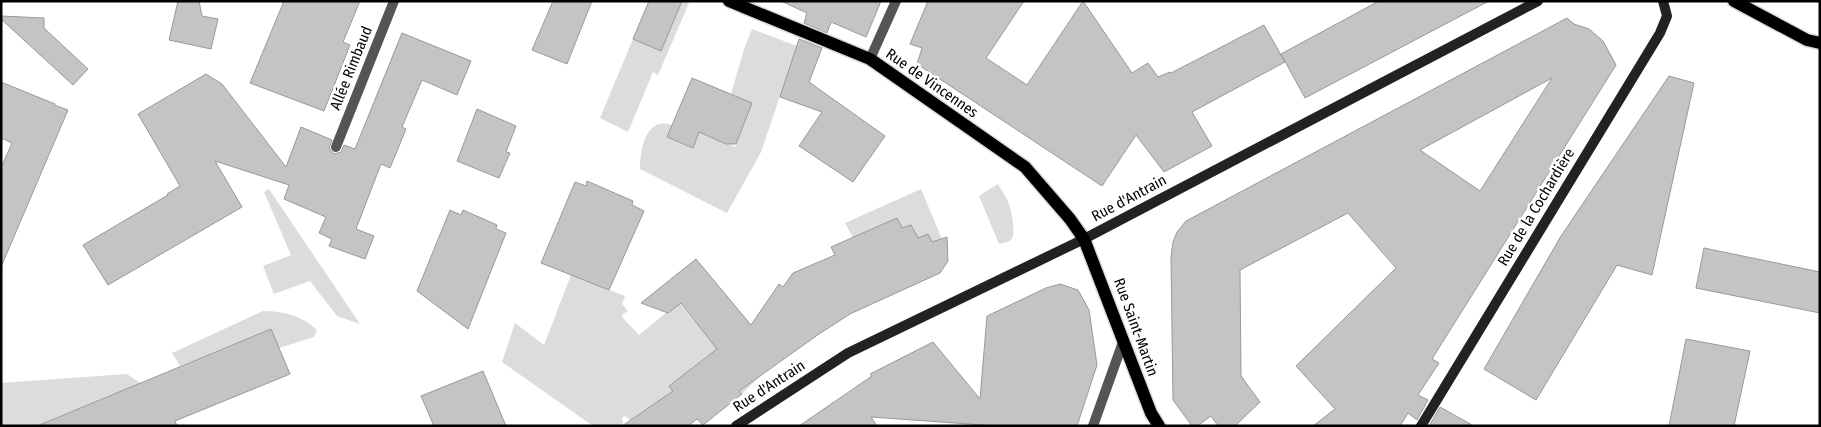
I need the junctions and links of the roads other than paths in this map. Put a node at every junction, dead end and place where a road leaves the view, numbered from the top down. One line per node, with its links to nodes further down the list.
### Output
1 (394, 1): 9 (street, Allée Rimbaud)
2 (729, 1): 8 (main road, Rue de Vincennes)
3 (896, 1): 8 (street)
4 (1538, 1): 10 (main road, Rue d'Antrain)
5 (1663, 1): 15 (main road, Rue de la Cochardière)
6 (1734, 1): 7 (main road)
7 (1820, 43)
8 (870, 59): 10 (main road, Rue de Vincennes)
9 (336, 147)
10 (1084, 238): 11 (main road, Rue Saint-Martin); 12 (main road, Rue d'Antrain)
11 (1123, 342): 13 (street); 14 (main road, Rue Saint-Martin)
12 (736, 426)
13 (1093, 426)
14 (1159, 426)
15 (1421, 426)

